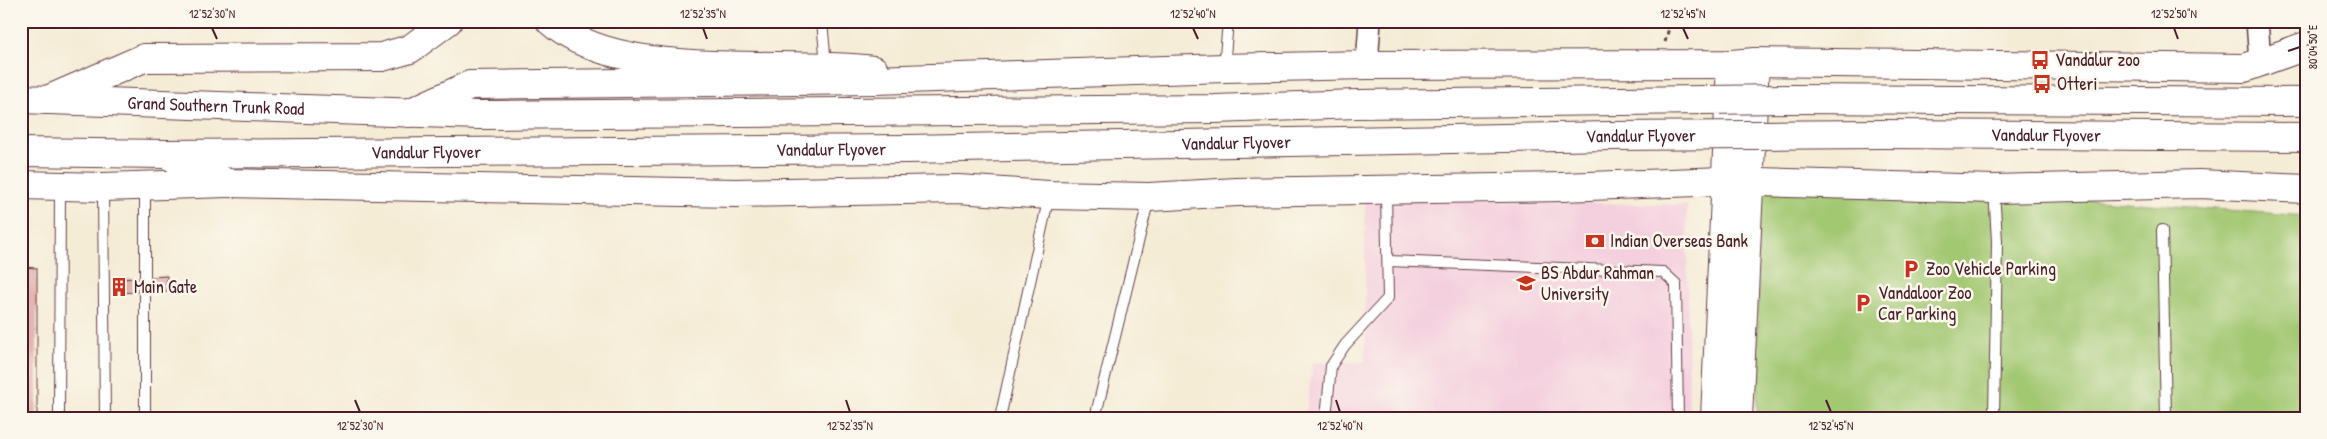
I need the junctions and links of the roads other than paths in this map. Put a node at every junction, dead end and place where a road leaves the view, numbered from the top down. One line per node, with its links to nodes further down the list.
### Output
1 (448, 21): 15 (main road)
2 (550, 21): 11 (main road)
3 (822, 21): 11 (lane)
4 (1228, 21): 13 (lane)
5 (1370, 21): 10 (street)
6 (2257, 21): 9 (street)
7 (2306, 46): 9 (main road)
8 (1743, 63): 9 (main road); 10 (main road); 22 (main road)
9 (2252, 64): 12 (main road)
10 (1367, 65): 13 (main road)
11 (826, 66): 14 (main road)
12 (2306, 66)
13 (1224, 68): 14 (main road)
14 (935, 78): 17 (main road)
15 (34, 99): 17 (main road, Grand Southern Trunk Road)
16 (2306, 102): 17 (main road, Vandalur Flyover, bridge)
17 (410, 113)
18 (2306, 137): 20 (main road, Vandalur Flyover, bridge)
19 (21, 152): 20 (main road)
20 (166, 154): 23 (main road)
21 (2306, 180): 26 (main road)
22 (1737, 181): 29 (main road); 30 (main road); 43 (main road); 44 (main road)
23 (227, 183): 28 (main road); 32 (main road)
24 (21, 185): 25 (main road)
25 (60, 186): 27 (main road); 36 (lane)
26 (2254, 186): 30 (main road); 31 (main road)
27 (104, 187): 28 (main road); 37 (lane)
28 (145, 187): 38 (lane)
29 (1386, 188): 33 (main road); 35 (lane)
30 (1994, 189): 45 (lane)
31 (2306, 189)
32 (1049, 195): 33 (main road); 39 (lane)
33 (1149, 197): 40 (lane)
34 (2162, 230): 46 (lane)
35 (1389, 261): 41 (lane); 42 (lane)
36 (59, 418)
37 (105, 418)
38 (145, 418)
39 (1000, 418)
40 (1095, 418)
41 (1326, 418)
42 (1678, 418)
43 (1715, 418)
44 (1738, 418)
45 (1994, 418)
46 (2166, 418)

